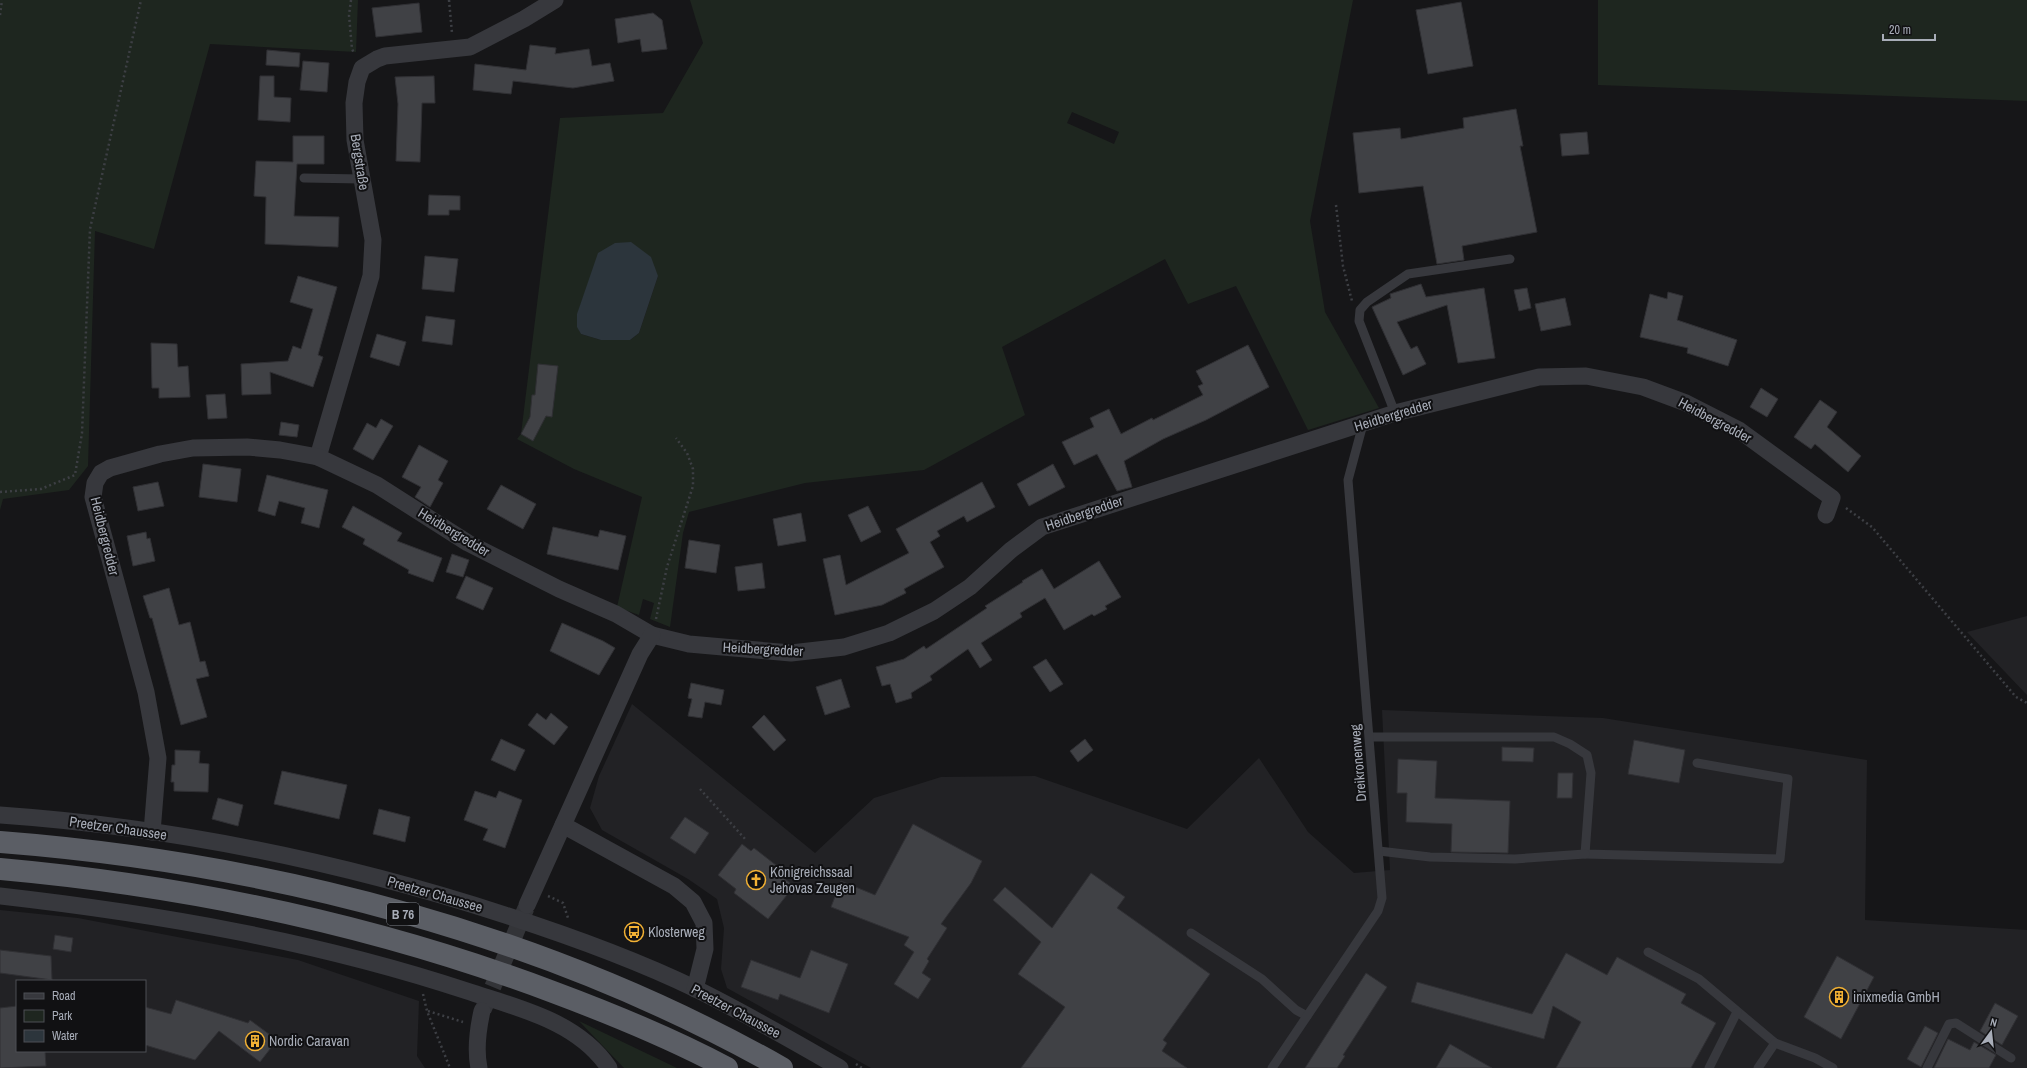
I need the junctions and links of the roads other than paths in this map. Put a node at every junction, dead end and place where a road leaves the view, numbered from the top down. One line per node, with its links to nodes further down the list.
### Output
1 (555, 0): 3 (street, Bergstraße)
2 (304, 178): 3 (lane)
3 (362, 179): 7 (street, Bergstraße)
4 (1510, 259): 5 (lane)
5 (1395, 413): 6 (street, Heidbergredder); 8 (street, Heidbergredder)
6 (1363, 424): 9 (street, Heidbergredder); 10 (lane, Dreikronenweg)
7 (318, 457): 9 (street, Heidbergredder); 14 (street, Heidbergredder)
8 (1826, 515)
9 (652, 635): 13 (street)
10 (1370, 737): 16 (lane, Dreikronenweg); 17 (lane)
11 (1697, 763): 17 (lane)
12 (0, 814): 14 (street, Preetzer Chaussee)
13 (563, 825): 20 (street); 23 (street)
14 (152, 832): 23 (street, Preetzer Chaussee)
15 (0, 842): 32 (highway, Preetzer Chaussee / B 76)
16 (1379, 851): 17 (lane); 25 (lane, Dreikronenweg)
17 (1585, 854)
18 (0, 869): 31 (highway, B 76)
19 (1, 900): 30 (street)
20 (527, 905)
21 (1190, 933): 25 (lane)
22 (1648, 952): 24 (lane)
23 (695, 989): 33 (street, Preetzer Chaussee)
24 (1738, 1012): 27 (lane); 35 (lane)
25 (1307, 1016): 34 (lane, Dreikronenweg)
26 (480, 1019): 29 (street)
27 (1775, 1043): 36 (lane); 37 (lane)
28 (2011, 1058): 38 (lane)
29 (479, 1068)
30 (609, 1068)
31 (727, 1068)
32 (782, 1068)
33 (840, 1068)
34 (1272, 1068)
35 (1708, 1068)
36 (1758, 1068)
37 (1833, 1068)
38 (1927, 1068)

